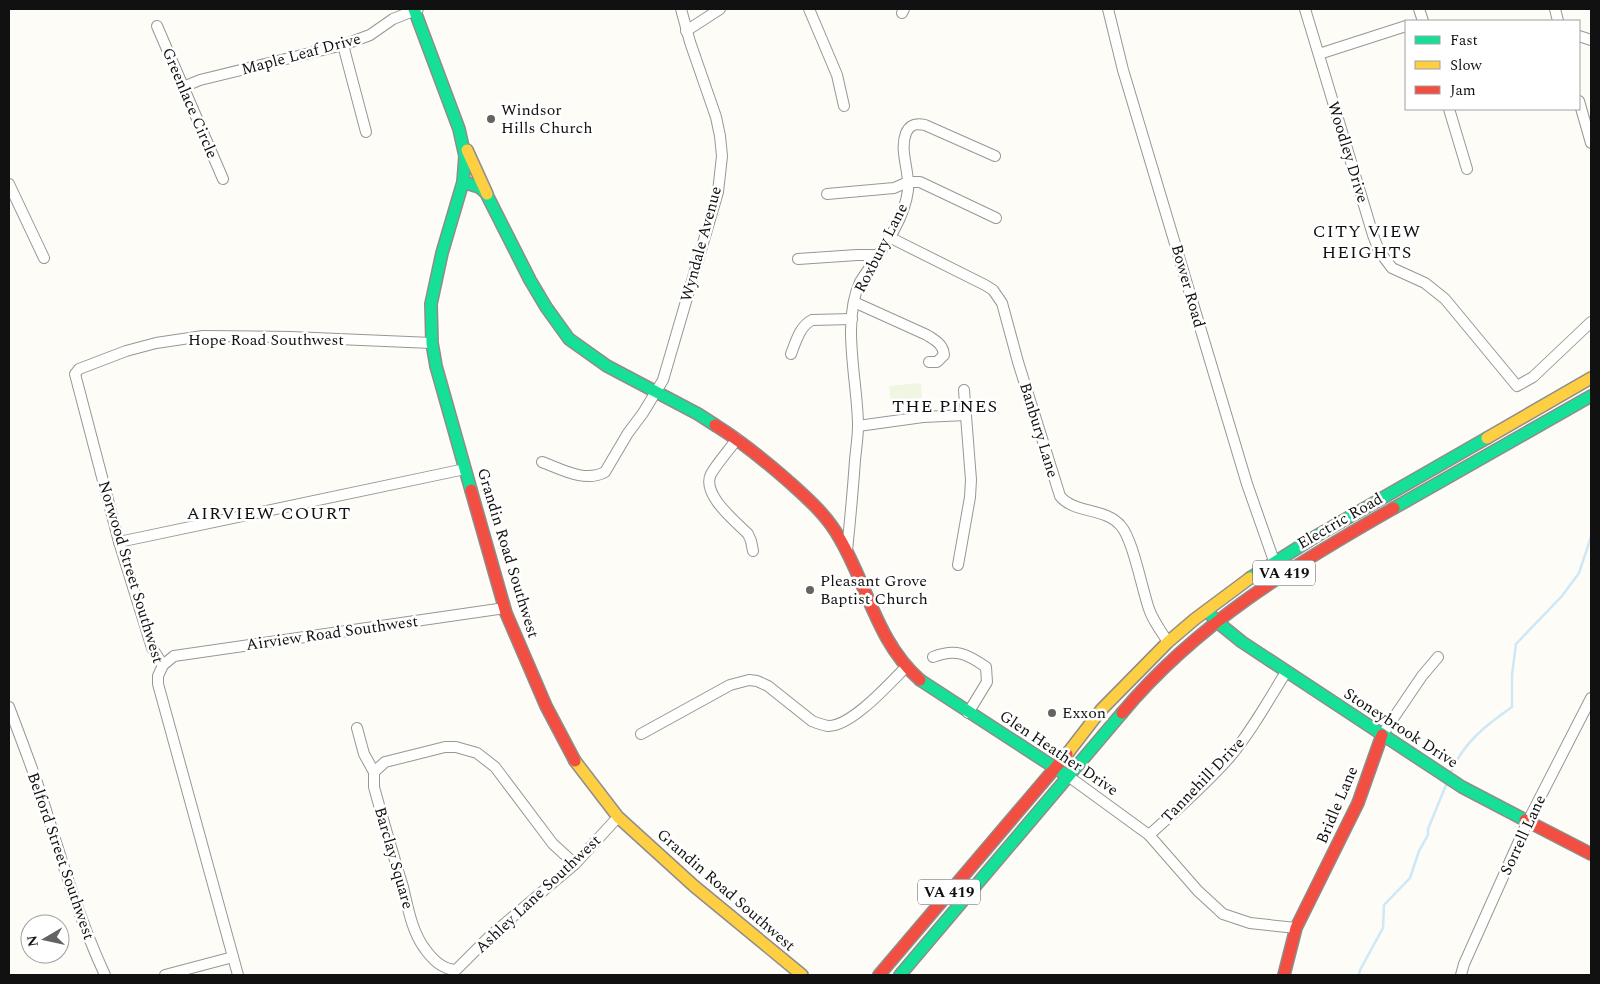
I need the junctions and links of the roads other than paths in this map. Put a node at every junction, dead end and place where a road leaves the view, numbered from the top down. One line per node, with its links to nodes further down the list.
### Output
1 (416, 9): 10 (street, Maple Leaf Drive); 18 (street, Grandin Road Southwest)
2 (681, 9): 9 (street, Wyndale Avenue)
3 (720, 9): 9 (street)
4 (809, 9): 14 (street)
5 (1108, 9): 51 (street, Bower Road)
6 (1305, 9): 11 (street, Woodley Drive)
7 (157, 26): 12 (street, Greenlace Circle)
8 (1405, 26): 11 (street)
9 (686, 31): 41 (street, Wyndale Avenue)
10 (343, 45): 12 (street, Maple Leaf Drive); 16 (street)
11 (1319, 54): 34 (street, Woodley Drive)
12 (183, 87): 21 (street, Greenlace Circle)
13 (1580, 104): 17 (street)
14 (844, 106)
15 (1449, 110): 20 (street)
16 (366, 132)
17 (1591, 143)
18 (463, 144): 22 (street, Grandin Road Southwest); 26 (street, Glen Heather Drive)
19 (995, 156): 23 (street, Roxbury Lane)
20 (1467, 169)
21 (223, 179)
22 (463, 182): 26 (street); 35 (street, Grandin Road Southwest)
23 (908, 182): 25 (street); 27 (street); 28 (street, Roxbury Lane)
24 (9, 184): 30 (street)
25 (826, 194)
26 (488, 197): 41 (street, Glen Heather Drive)
27 (996, 218)
28 (889, 237): 29 (street, Roxbury Lane); 56 (street, Banbury Lane)
29 (877, 255): 31 (street); 32 (street, Roxbury Lane)
30 (44, 258)
31 (798, 259)
32 (854, 302): 33 (street, Roxbury Lane); 38 (street)
33 (852, 319): 36 (street); 44 (street, Roxbury Lane)
34 (1591, 322)
35 (432, 343): 37 (street, Hope Road Southwest); 47 (street, Grandin Road Southwest)
36 (791, 354)
37 (104, 360): 48 (street, Norwood Street Southwest)
38 (929, 362)
39 (1591, 378): 51 (street, Electric Road / VA 419)
40 (964, 390): 43 (street)
41 (656, 392): 45 (street, Glen Heather Drive); 46 (street, Wyndale Avenue)
42 (1591, 396): 55 (street, Electric Road / VA 419)
43 (966, 415): 44 (street); 52 (street)
44 (858, 426): 50 (street, Roxbury Lane)
45 (737, 439): 49 (street); 50 (street, Glen Heather Drive)
46 (542, 462)
47 (465, 470): 48 (street); 53 (street, Grandin Road Southwest)
48 (119, 542): 59 (street, Norwood Street Southwest)
49 (753, 551)
50 (847, 552): 60 (street, Glen Heather Drive)
51 (1274, 561): 54 (street, Electric Road / VA 419)
52 (958, 565)
53 (504, 608): 59 (street, Airview Road Southwest); 71 (street, Grandin Road Southwest)
54 (1207, 609): 55 (street, Stoneybrook Drive); 56 (street, Electric Road / VA 419)
55 (1216, 622): 61 (street, Stoneybrook Drive); 70 (street, Electric Road / VA 419)
56 (1168, 642): 68 (street, Electric Road / VA 419)
57 (933, 657): 64 (street)
58 (1438, 657): 67 (street, Bridle Lane)
59 (162, 665): 77 (street, Norwood Street Southwest)
60 (906, 667): 64 (street, Glen Heather Drive); 66 (street)
61 (1286, 672): 67 (street, Stoneybrook Drive); 73 (street, Tannehill Drive)
62 (1591, 698): 72 (street, Sorrell Lane)
63 (9, 708): 79 (street, Belford Street Southwest)
64 (968, 713): 68 (street, Glen Heather Drive)
65 (357, 728): 69 (street, Barclay Square)
66 (641, 734)
67 (1382, 735): 72 (street, Stoneybrook Drive); 76 (street, Bridle Lane)
68 (1055, 766): 70 (street, Glen Heather Drive); 83 (street, VA 419)
69 (374, 772): 75 (street); 78 (street, Barclay Square)
70 (1068, 776): 73 (street, Glen Heather Drive); 84 (street, Electric Road / VA 419)
71 (618, 817): 75 (street, Ashley Lane Southwest); 82 (street, Grandin Road Southwest)
72 (1528, 821): 74 (street, Stoneybrook Drive); 86 (street, Sorrell Lane)
73 (1149, 836): 76 (street, Glen Heather Drive)
74 (1591, 854)
75 (574, 864): 78 (street, Ashley Lane Southwest)
76 (1296, 928): 85 (street, Bridle Lane)
77 (233, 957): 80 (street); 81 (street, Norwood Street Southwest)
78 (456, 970)
79 (105, 975)
80 (164, 975)
81 (238, 975)
82 (802, 975)
83 (879, 975)
84 (900, 975)
85 (1284, 975)
86 (1461, 975)

